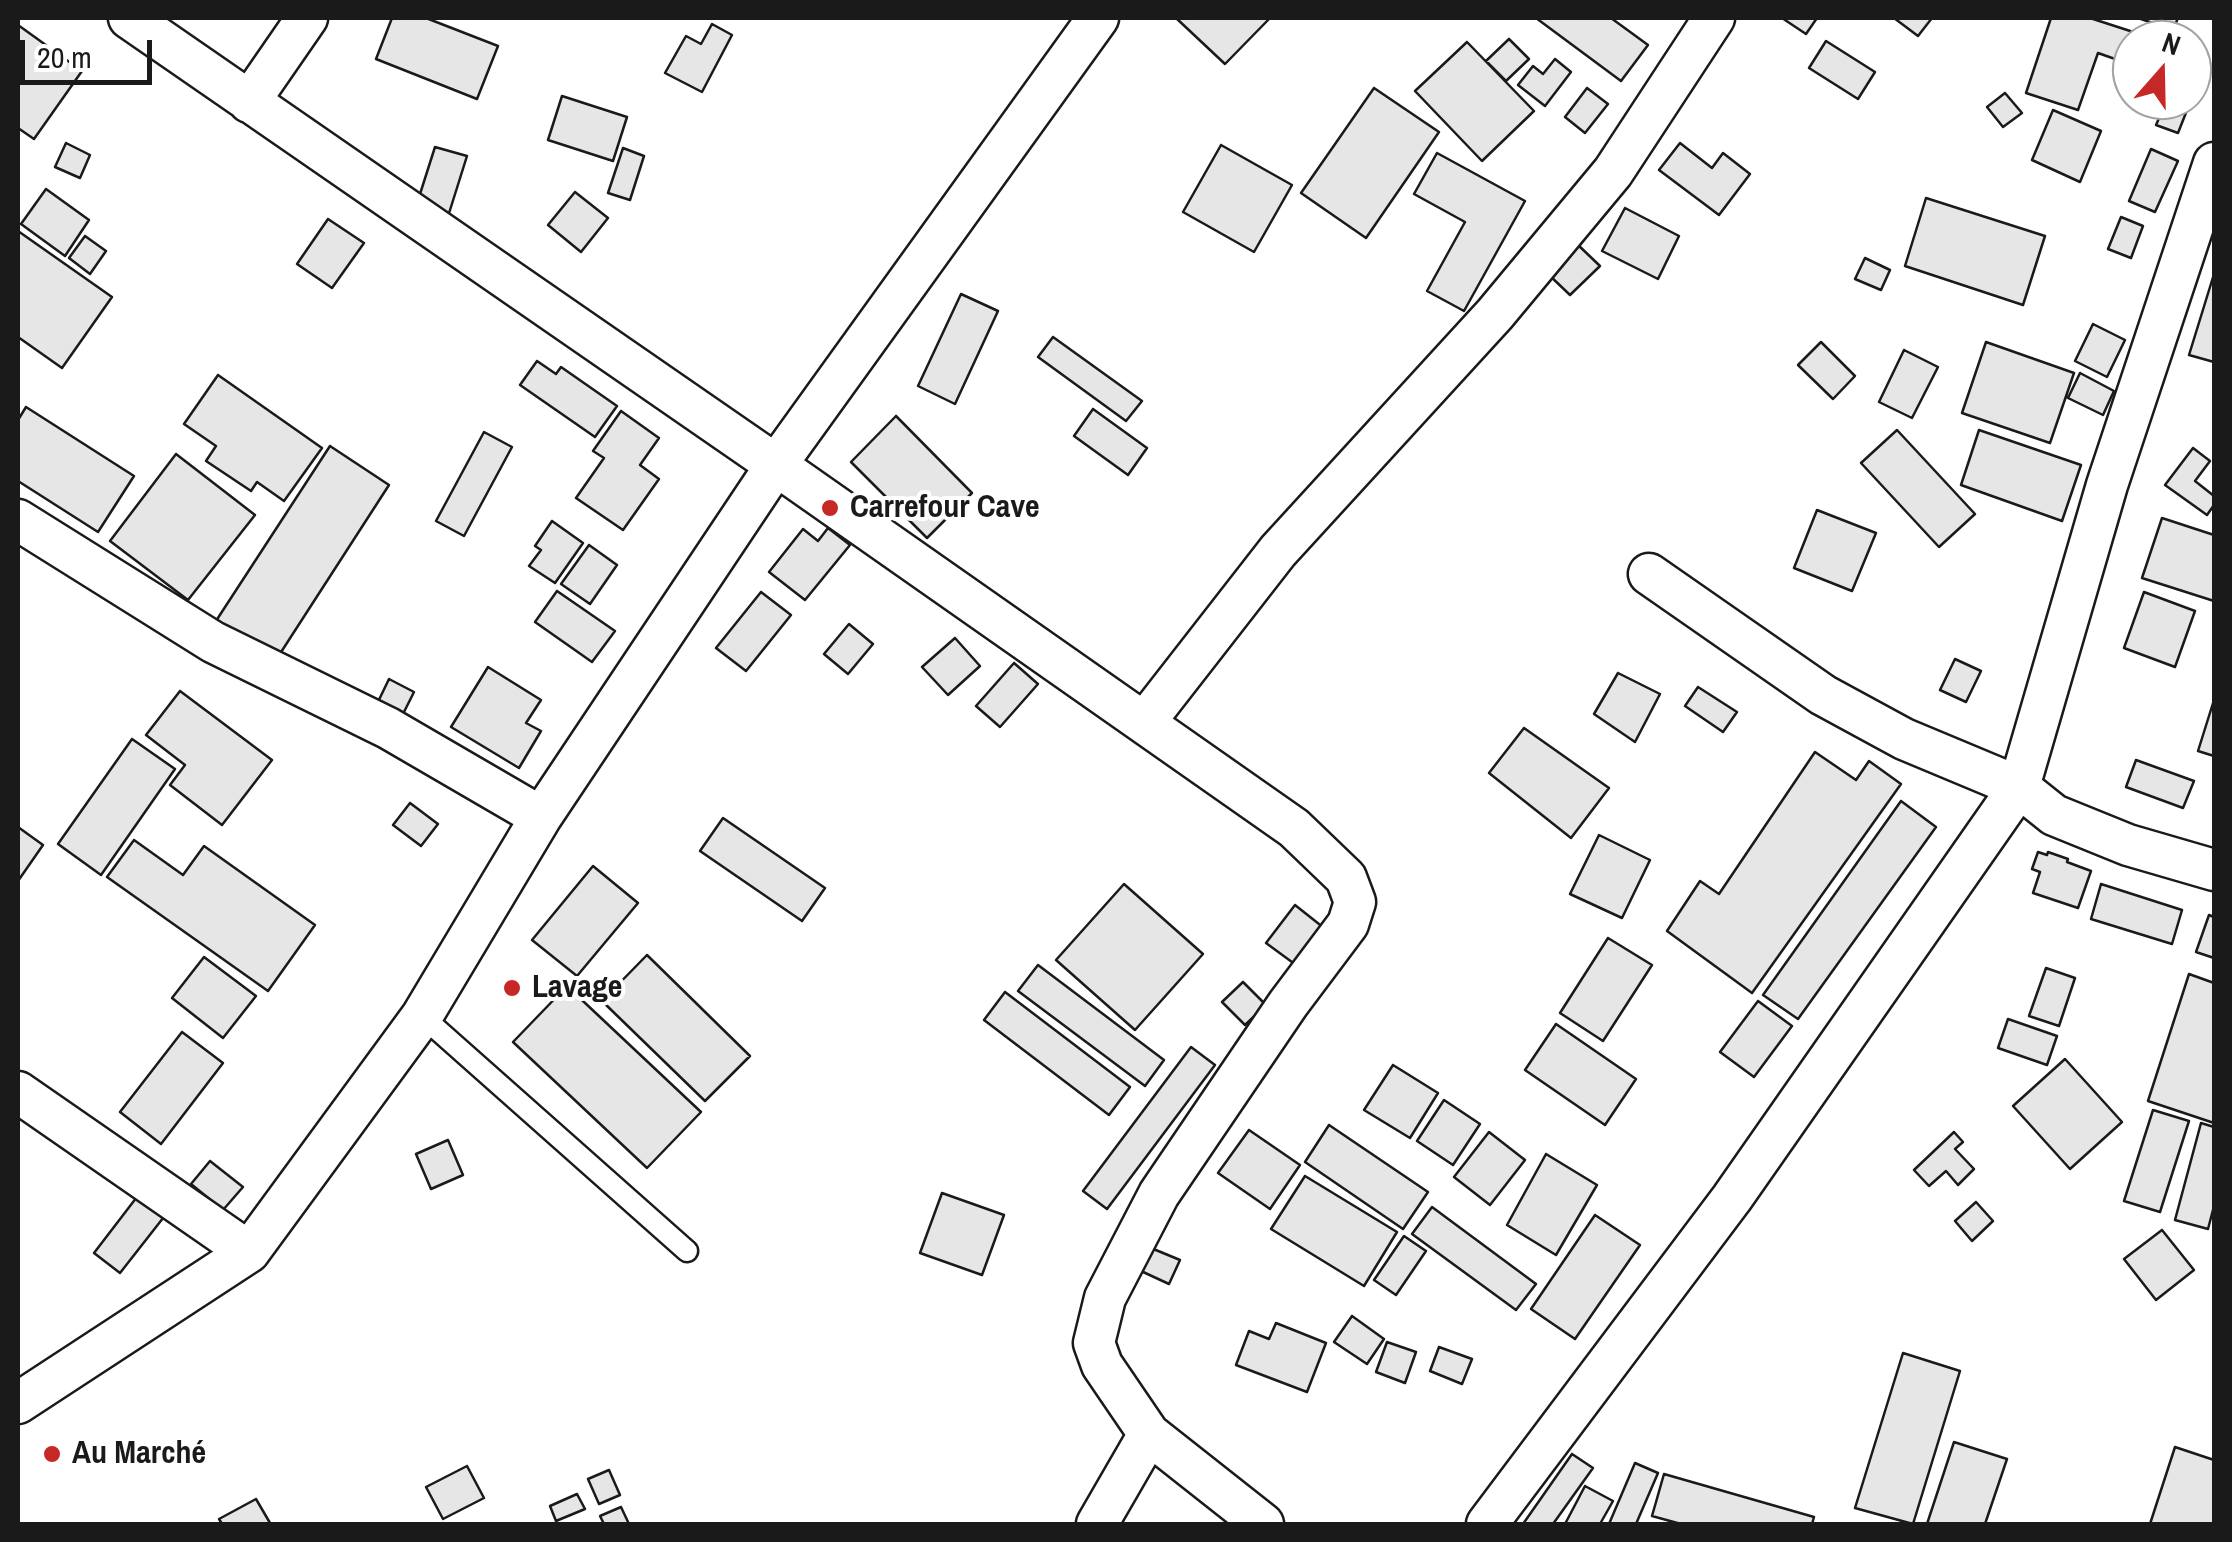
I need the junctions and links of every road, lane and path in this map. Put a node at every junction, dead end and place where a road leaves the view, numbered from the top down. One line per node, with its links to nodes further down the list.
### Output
1 (130, 18): 5 (street)
2 (307, 18): 5 (street)
3 (1098, 18): 7 (street)
4 (1714, 18): 10 (street)
5 (250, 102): 7 (street)
6 (2214, 163): 11 (street)
7 (776, 466): 10 (street); 12 (street)
8 (18, 520): 12 (street)
9 (1650, 574): 11 (street)
10 (1144, 723): 19 (street)
11 (2019, 787): 13 (street); 22 (street)
12 (541, 817): 14 (street)
13 (2214, 870)
14 (422, 1016): 16 (lane); 17 (street)
15 (18, 1092): 17 (street)
16 (687, 1251)
17 (249, 1252): 18 (street)
18 (18, 1403)
19 (1149, 1434): 20 (street); 21 (street)
20 (1097, 1524)
21 (1264, 1524)
22 (1487, 1524)

